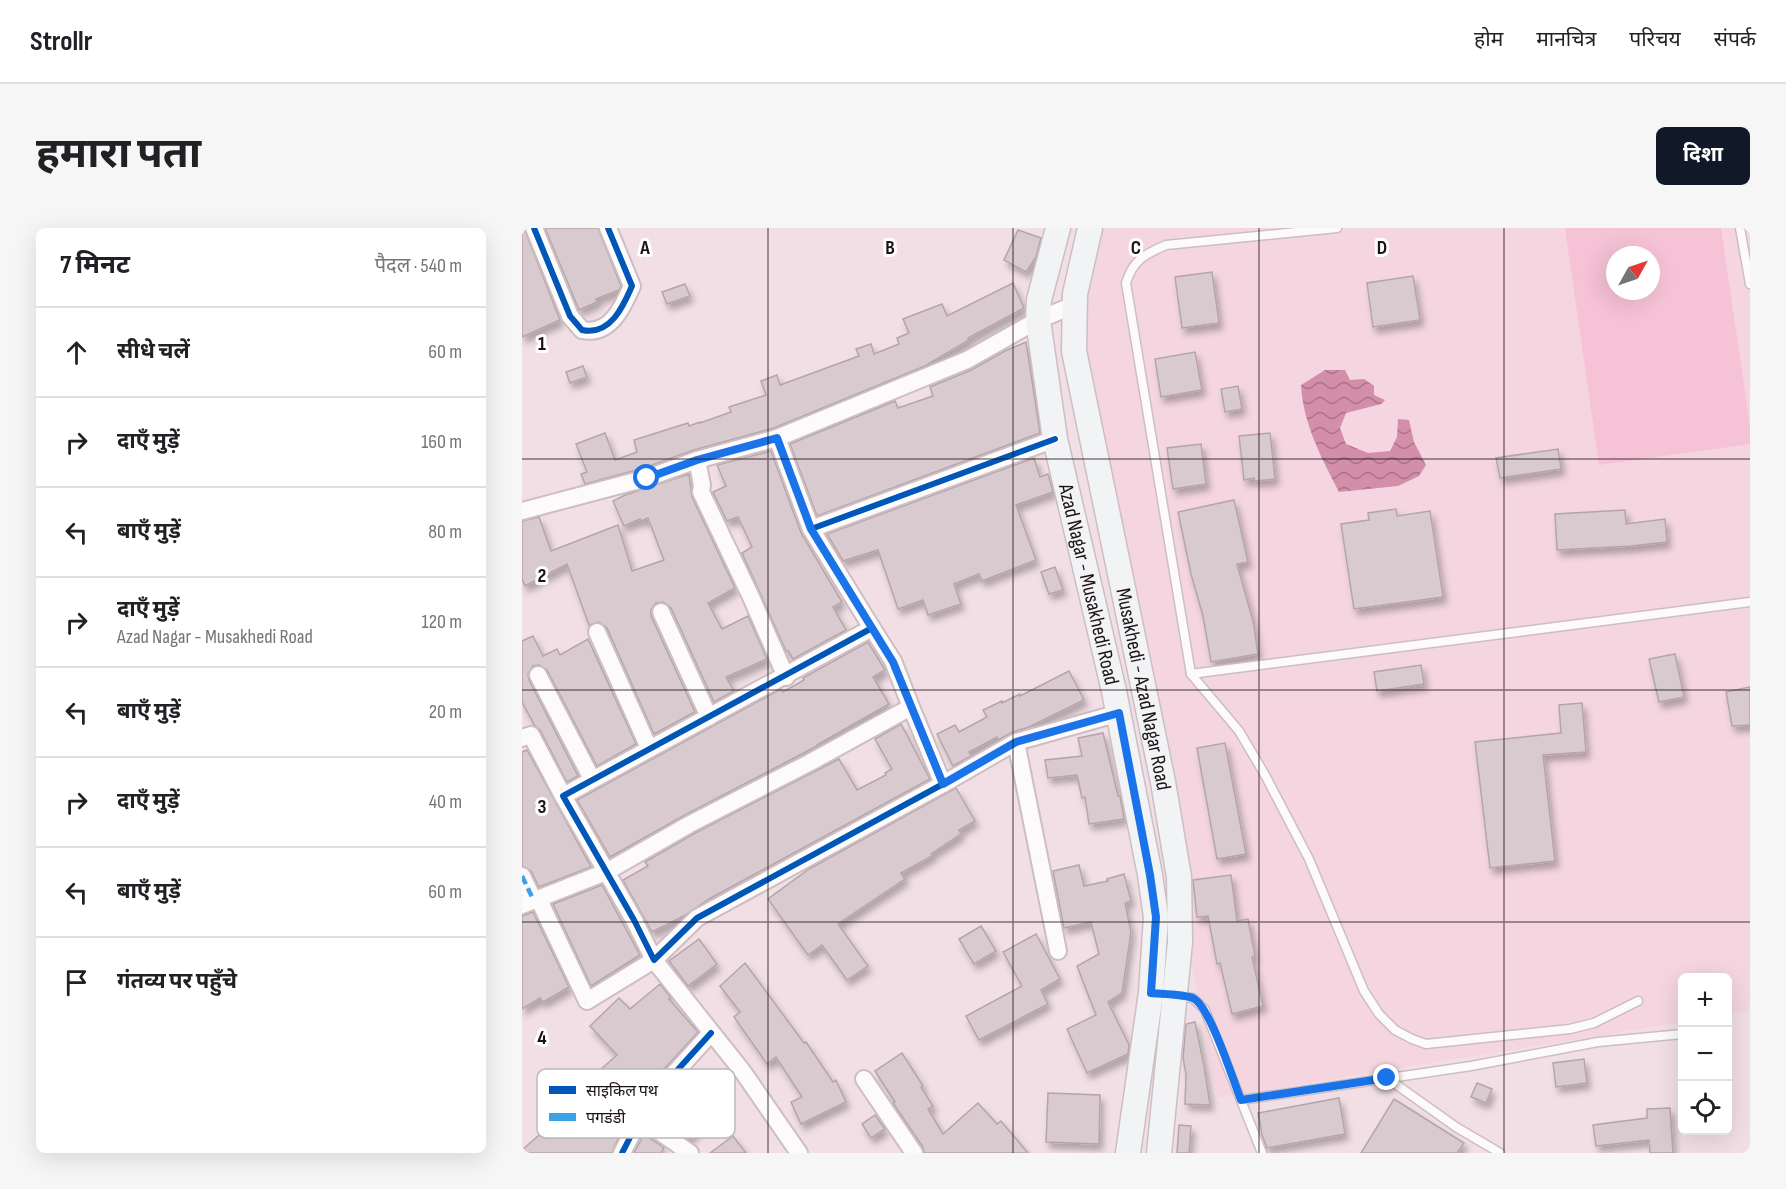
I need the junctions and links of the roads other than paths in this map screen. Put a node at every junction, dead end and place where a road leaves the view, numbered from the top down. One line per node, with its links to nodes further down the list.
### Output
1 (534, 228): 2 (street)
2 (608, 228)
3 (1058, 228): 9 (main road)
4 (1090, 228): 8 (main road, Musakhedi - Azad Nagar Road)
5 (1337, 228): 19 (lane)
6 (1740, 228): 7 (lane)
7 (1750, 284)
8 (1074, 305): 9 (street); 22 (main road, Musakhedi - Azad Nagar Road)
9 (1039, 310): 10 (street); 11 (main road, Azad Nagar - Musakhedi Road)
10 (777, 438): 12 (street); 14 (street)
11 (1055, 439): 14 (street); 23 (main road, Azad Nagar - Musakhedi Road)
12 (697, 460): 13 (street); 21 (street)
13 (522, 511)
14 (811, 529): 17 (street)
15 (1750, 602): 19 (lane)
16 (661, 612): 25 (street)
17 (872, 628): 21 (street); 24 (street)
18 (597, 632): 28 (street)
19 (1191, 674): 38 (lane)
20 (538, 675): 29 (street)
21 (786, 676): 25 (street)
22 (1141, 681): 23 (street); 37 (main road, Musakhedi - Azad Nagar Road)
23 (1117, 702): 27 (street); 37 (main road, Azad Nagar - Musakhedi Road)
24 (911, 707): 30 (street); 32 (street)
25 (709, 717): 28 (street)
26 (522, 738): 31 (street)
27 (1016, 742): 30 (street); 35 (street)
28 (649, 748): 29 (street)
29 (592, 779): 31 (street)
30 (943, 784): 36 (street)
31 (563, 796): 32 (street)
32 (606, 872): 34 (street); 36 (street)
33 (522, 876): 34 (street)
34 (528, 902): 36 (street)
35 (1058, 951)
36 (654, 960): 39 (street)
37 (1162, 994): 44 (lane); 51 (main road, Azad Nagar - Musakhedi Road); 52 (main road, Musakhedi - Azad Nagar Road)
38 (1638, 1001)
39 (711, 1033): 41 (street); 49 (street)
40 (1678, 1034): 43 (lane)
41 (678, 1069)
42 (864, 1078): 50 (street)
43 (1387, 1078): 44 (lane); 54 (lane)
44 (1241, 1100): 53 (lane)
45 (630, 1138): 47 (street)
46 (669, 1138): 48 (street)
47 (622, 1153)
48 (690, 1153)
49 (799, 1153)
50 (914, 1153)
51 (1128, 1153)
52 (1160, 1153)
53 (1262, 1153)
54 (1500, 1153)

